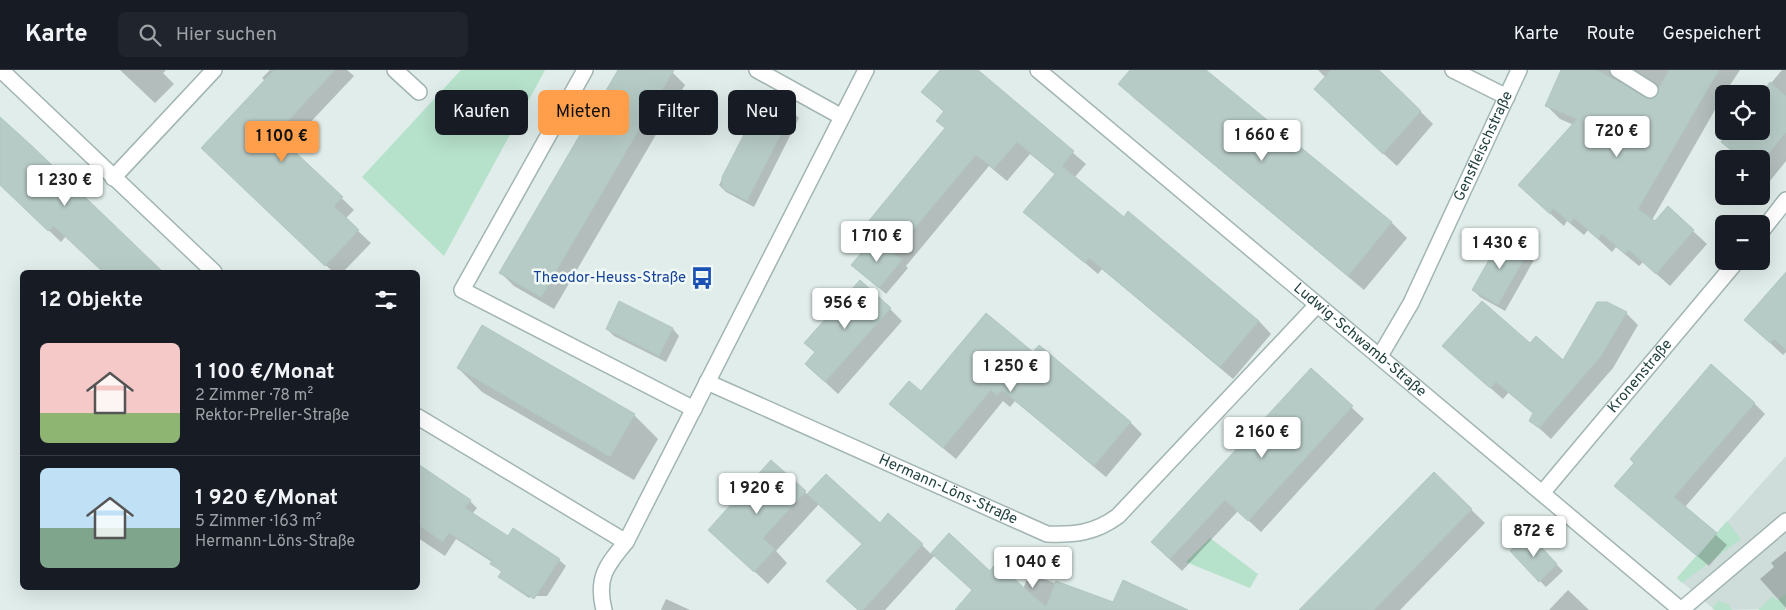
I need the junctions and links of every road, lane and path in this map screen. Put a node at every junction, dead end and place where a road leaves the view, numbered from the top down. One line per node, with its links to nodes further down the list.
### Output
1 (1, 70): 15 (street)
2 (214, 70): 15 (street)
3 (396, 70): 12 (street)
4 (585, 70): 23 (street)
5 (757, 70): 14 (street)
6 (866, 70): 14 (street)
7 (1038, 70): 20 (street, Ludwig-Schwamb-Straße)
8 (1453, 70): 13 (street)
9 (1519, 70): 13 (street, Gensfleischstraße)
10 (1618, 70): 11 (street)
11 (1650, 90)
12 (419, 92)
13 (1507, 97): 21 (street, Gensfleischstraße)
14 (842, 117): 22 (street)
15 (113, 178): 18 (street)
16 (1786, 200): 17 (street)
17 (1770, 220)
18 (212, 270)
19 (1729, 270): 25 (street, Kronenstraße)
20 (1317, 305): 21 (street, Ludwig-Schwamb-Straße); 22 (street, Hermann-Löns-Straße)
21 (1380, 356): 25 (street, Ludwig-Schwamb-Straße)
22 (707, 382): 23 (street)
23 (694, 409): 27 (street)
24 (420, 418): 27 (street)
25 (1543, 492): 29 (street, Ludwig-Schwamb-Straße)
26 (1786, 521): 29 (street)
27 (626, 542): 28 (street)
28 (604, 610)
29 (1681, 610)

